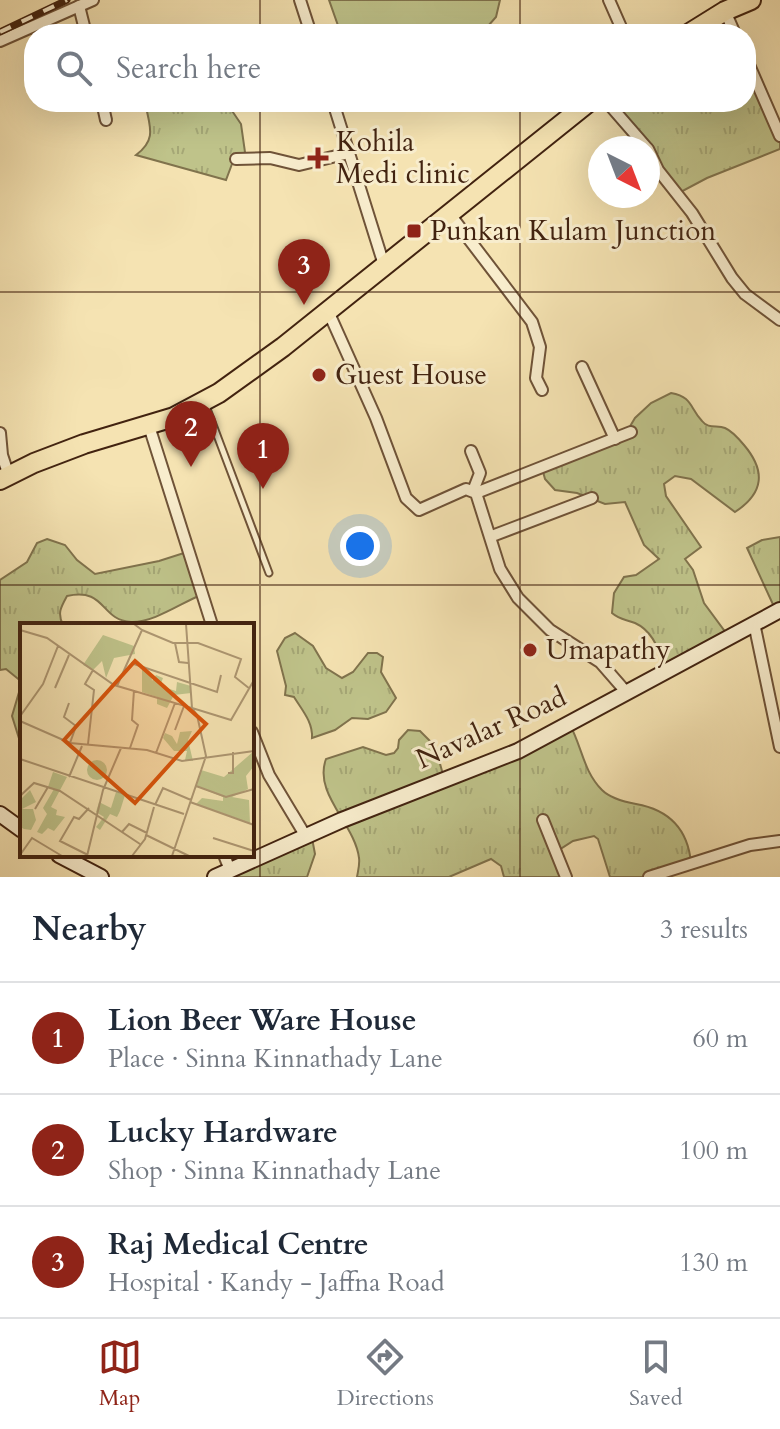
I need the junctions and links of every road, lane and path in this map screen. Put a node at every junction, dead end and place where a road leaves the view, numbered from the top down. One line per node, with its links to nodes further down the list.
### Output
1 (93, 0): 5 (street)
2 (300, 0): 9 (street)
3 (609, 0): 10 (street)
4 (751, 0): 6 (highway)
5 (79, 6): 7 (street); 8 (street)
6 (725, 11): 11 (highway); 12 (street)
7 (38, 24)
8 (84, 24)
9 (308, 24)
10 (620, 24)
11 (704, 24)
12 (731, 24)
13 (24, 30): 14 (street)
14 (0, 41)
15 (756, 81): 22 (street)
16 (104, 112): 20 (street)
17 (336, 112): 23 (street)
18 (576, 112): 26 (highway)
19 (616, 112): 21 (street)
20 (106, 120)
21 (637, 136)
22 (780, 136)
23 (349, 153): 24 (street); 27 (street)
24 (236, 159)
25 (660, 173): 29 (street)
26 (449, 213): 27 (highway); 31 (street)
27 (384, 265): 28 (highway)
28 (328, 311): 32 (highway); 39 (street)
29 (780, 320)
30 (582, 367): 36 (street)
31 (542, 390)
32 (204, 401): 33 (highway); 42 (lane)
33 (149, 426): 38 (highway); 44 (street)
34 (631, 432): 36 (street)
35 (0, 433): 38 (street)
36 (615, 439): 39 (street)
37 (471, 451): 39 (street)
38 (4, 478)
39 (474, 492): 41 (street)
40 (592, 498): 41 (street)
41 (492, 536): 46 (street)
42 (269, 573)
43 (780, 610): 45 (street, Navalar Road)
44 (211, 623)
45 (754, 623): 46 (street, Navalar Road); 48 (street)
46 (627, 693): 52 (street, Navalar Road)
47 (254, 737): 52 (street)
48 (780, 747)
49 (0, 814): 51 (street)
50 (543, 820): 59 (street)
51 (20, 829)
52 (305, 835): 56 (street, Navalar Road)
53 (780, 841): 60 (street)
54 (63, 857): 57 (street)
55 (225, 857): 56 (street)
56 (230, 870): 58 (street, Navalar Road)
57 (101, 877)
58 (215, 877)
59 (566, 877)
60 (649, 877)

